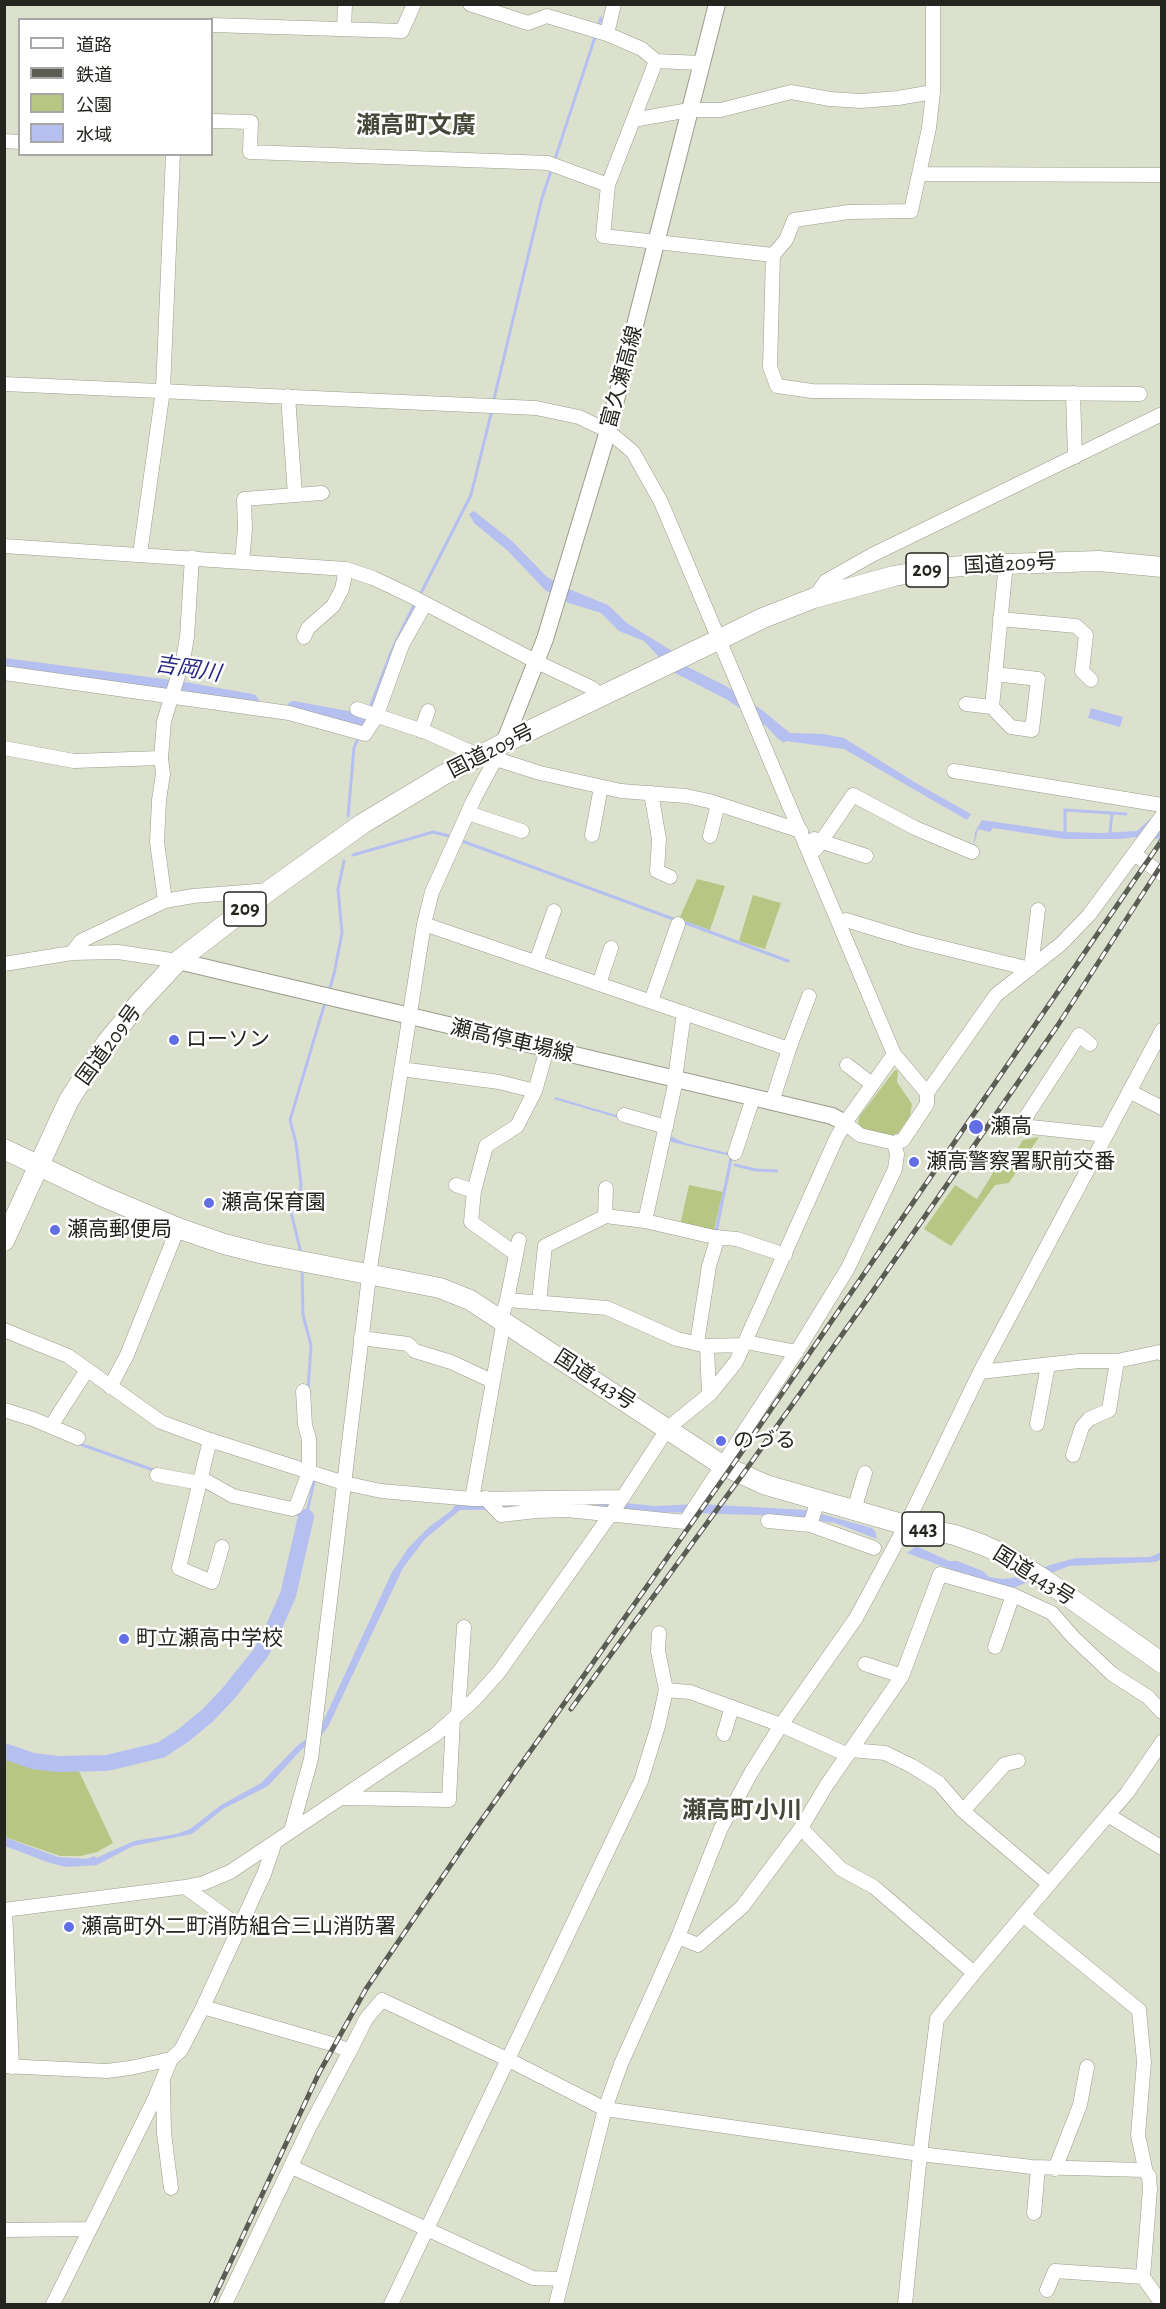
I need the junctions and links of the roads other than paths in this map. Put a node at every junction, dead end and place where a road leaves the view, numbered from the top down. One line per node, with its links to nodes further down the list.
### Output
1 (345, 4): 8 (street)
2 (414, 4): 8 (street)
3 (470, 4): 9 (street)
4 (614, 4): 9 (street)
5 (717, 4): 11 (main road, 富久瀬高線)
6 (933, 4): 12 (street)
7 (213, 25): 8 (street)
8 (344, 29)
9 (607, 34): 10 (street)
10 (656, 61): 11 (street); 14 (street)
11 (701, 63): 13 (main road, 富久瀬高線)
12 (933, 92): 13 (street); 17 (street)
13 (689, 110): 14 (street); 20 (main road, 富久瀬高線)
14 (633, 120): 19 (street)
15 (213, 122): 19 (street)
16 (173, 156): 23 (street)
17 (920, 174): 18 (street); 21 (street)
18 (1161, 175)
19 (608, 185): 20 (street)
20 (655, 242): 21 (street); 28 (main road, 富久瀬高線)
21 (773, 255): 24 (street)
22 (4, 384): 23 (street)
23 (163, 390): 26 (street); 33 (street)
24 (1073, 393): 25 (street); 29 (street)
25 (1140, 394)
26 (288, 396): 28 (street); 31 (street)
27 (1161, 414): 29 (street)
28 (608, 431): 43 (street); 44 (main road, 富久瀬高線)
29 (1075, 457): 39 (street)
30 (322, 493): 31 (street)
31 (295, 495): 35 (street)
32 (4, 546): 33 (street)
33 (140, 554): 34 (street)
34 (192, 557): 35 (street); 48 (street)
35 (242, 561): 37 (street)
36 (1006, 563): 38 (highway, 国道209号 / 209); 39 (highway, 国道209号 / 209); 41 (street)
37 (345, 569): 40 (street); 42 (street)
38 (1156, 569)
39 (814, 598): 43 (highway, 国道209号 / 209)
40 (425, 604): 44 (street); 54 (street)
41 (1000, 619): 46 (street); 47 (street)
42 (304, 637)
43 (718, 640): 49 (highway, 国道209号 / 209); 69 (street)
44 (537, 662): 49 (street); 57 (main road, 富久瀬高線)
45 (4, 673): 48 (street)
46 (995, 674): 51 (street); 51 (street)
47 (1091, 680)
48 (171, 696): 54 (street); 58 (street)
49 (601, 696): 57 (highway, 国道209号 / 209)
50 (966, 704): 51 (street)
51 (992, 707)
52 (357, 710): 54 (street)
53 (428, 711): 55 (street)
54 (376, 717): 55 (street)
55 (421, 731): 57 (street)
56 (4, 748): 58 (street)
57 (493, 752): 60 (street); 64 (street); 75 (highway, 国道209号 / 209)
58 (161, 758): 76 (street)
59 (954, 771): 63 (street)
60 (601, 787): 61 (street); 67 (street)
61 (651, 794): 62 (street); 74 (street)
62 (718, 804): 68 (street); 69 (street)
63 (1161, 805)
64 (468, 813): 66 (street); 80 (street)
65 (1161, 816): 71 (street)
66 (522, 831)
67 (592, 835)
68 (710, 836)
69 (812, 840): 70 (street); 72 (street); 97 (street)
70 (972, 852)
71 (1134, 854): 73 (street); 87 (street)
72 (866, 856)
73 (1161, 874)
74 (670, 877)
75 (270, 890): 76 (street); 84 (highway, 国道209号 / 209)
76 (165, 901): 83 (street)
77 (1038, 910): 87 (street)
78 (554, 911): 85 (street)
79 (846, 920): 87 (street)
80 (424, 924): 85 (street); 92 (street)
81 (678, 924): 90 (street)
82 (611, 948): 88 (street)
83 (72, 952): 84 (street); 86 (street)
84 (178, 961): 92 (main road, 瀬高停車場線); 115 (highway, 国道209号 / 209)
85 (536, 962): 88 (street)
86 (4, 964)
87 (1030, 968): 104 (street)
88 (599, 984): 90 (street)
89 (809, 996): 96 (street)
90 (651, 1001): 91 (street)
91 (684, 1013): 96 (street); 100 (street)
92 (409, 1017): 95 (main road, 瀬高停車場線); 99 (street)
93 (1161, 1030): 103 (street)
94 (1090, 1044): 111 (street)
95 (547, 1049): 100 (main road, 瀬高停車場線); 102 (street)
96 (789, 1049): 106 (street)
97 (894, 1054): 101 (street); 104 (street)
98 (847, 1065): 101 (street)
99 (401, 1069): 102 (street); 126 (street)
100 (676, 1079): 105 (main road, 瀬高停車場線); 110 (street)
101 (872, 1084): 109 (street)
102 (535, 1091): 118 (street)
103 (1129, 1091): 107 (street); 111 (street)
104 (927, 1093): 112 (street)
105 (753, 1098): 106 (main road, 瀬高停車場線); 114 (street)
106 (772, 1102): 109 (main road, 瀬高停車場線)
107 (1161, 1108)
108 (624, 1115): 110 (street)
109 (845, 1123): 112 (street); 125 (street)
110 (666, 1126): 121 (street)
111 (1106, 1135): 138 (street)
112 (894, 1143): 133 (street)
113 (4, 1149): 115 (highway, 国道443号 / 443)
114 (735, 1153)
115 (38, 1165): 119 (highway, 国道209号 / 209); 122 (highway, 国道443号 / 443)
116 (456, 1185): 118 (street)
117 (606, 1188): 120 (street)
118 (474, 1191): 128 (street)
119 (13, 1204): 124 (highway, 国道209号 / 209)
120 (605, 1216): 121 (street); 127 (street)
121 (645, 1221): 123 (street)
122 (178, 1228): 126 (highway, 国道443号 / 443); 140 (street)
123 (718, 1238): 125 (street); 132 (street)
124 (4, 1241)
125 (785, 1255): 131 (street)
126 (369, 1274): 128 (highway, 国道443号 / 443); 130 (street)
127 (539, 1302): 128 (street); 132 (street)
128 (504, 1313): 139 (street); 146 (highway, 国道443号 / 443)
129 (4, 1330): 137 (street)
130 (361, 1338): 139 (street); 155 (street)
131 (745, 1343): 132 (street); 133 (street); 142 (street)
132 (702, 1345): 142 (street)
133 (797, 1352): 150 (street)
134 (1161, 1354): 135 (street)
135 (1117, 1361): 136 (street); 149 (street)
136 (1048, 1365): 138 (street); 144 (street)
137 (87, 1370): 140 (street); 145 (street)
138 (980, 1372): 163 (street)
139 (492, 1381): 157 (street)
140 (110, 1387): 148 (street)
141 (303, 1391): 151 (street)
142 (709, 1395): 146 (street)
143 (4, 1410): 145 (street)
144 (1037, 1424)
145 (51, 1426): 147 (street)
146 (668, 1428): 150 (highway, 国道443号 / 443); 156 (street)
147 (78, 1438)
148 (210, 1440): 151 (street); 154 (street)
149 (1072, 1455)
150 (722, 1465): 158 (highway, 国道443号 / 443); 160 (street)
151 (309, 1472): 154 (street); 155 (street)
152 (865, 1473): 159 (street)
153 (157, 1474): 154 (street)
154 (200, 1480): 164 (street)
155 (344, 1483): 157 (street); 186 (street)
156 (623, 1497): 157 (street); 160 (street)
157 (479, 1498): 160 (street)
158 (818, 1500): 159 (highway, 国道443号 / 443); 162 (street)
159 (854, 1510): 163 (highway, 国道443号 / 443)
160 (611, 1514): 176 (street)
161 (768, 1521): 162 (street)
162 (810, 1525): 165 (street)
163 (906, 1525): 170 (highway, 国道443号 / 443); 177 (street)
164 (222, 1547)
165 (874, 1548)
166 (1013, 1595): 169 (street); 172 (street); 175 (street)
167 (464, 1627): 176 (street)
168 (659, 1633): 173 (street)
169 (995, 1647)
170 (1161, 1663)
171 (865, 1664): 172 (street)
172 (902, 1676): 180 (street)
173 (666, 1690): 174 (street); 199 (street)
174 (732, 1707): 177 (street); 178 (street)
175 (1161, 1712)
176 (455, 1716): 182 (street); 182 (street)
177 (781, 1725): 180 (street); 194 (street)
178 (724, 1734)
179 (1161, 1742): 184 (street)
180 (849, 1753): 183 (street); 185 (street)
181 (1018, 1761): 183 (street)
182 (341, 1798): 186 (street)
183 (963, 1811): 189 (street)
184 (1108, 1815): 188 (street); 189 (street)
185 (801, 1828): 194 (street); 195 (street)
186 (291, 1831): 187 (street)
187 (275, 1842): 190 (street); 193 (street)
188 (1161, 1848)
189 (1049, 1884): 192 (street)
190 (185, 1887): 191 (street); 193 (street)
191 (5, 1910): 200 (street)
192 (1023, 1915): 195 (street); 208 (street)
193 (240, 1926): 196 (street)
194 (678, 1938): 203 (street)
195 (974, 1973): 204 (street)
196 (203, 2007): 197 (street); 198 (street)
197 (350, 2051): 199 (street); 205 (street)
198 (171, 2059): 200 (street); 202 (street)
199 (509, 2060): 203 (street); 212 (street)
200 (8, 2067)
201 (1087, 2067): 207 (street)
202 (163, 2078): 209 (street); 213 (street)
203 (605, 2109): 204 (street); 216 (street)
204 (920, 2154): 206 (street); 222 (street)
205 (292, 2167): 212 (street); 219 (street)
206 (1038, 2168): 207 (street); 211 (street)
207 (1055, 2169): 208 (street)
208 (1146, 2173): 210 (street)
209 (171, 2188)
210 (1156, 2189): 215 (street)
211 (1034, 2213)
212 (428, 2228): 216 (street); 220 (street)
213 (90, 2229): 214 (street); 218 (street)
214 (4, 2230)
215 (1143, 2277): 217 (street); 223 (street)
216 (561, 2279): 221 (street)
217 (1047, 2290)
218 (53, 2304)
219 (225, 2304)
220 (391, 2304)
221 (556, 2304)
222 (905, 2304)
223 (1161, 2304)

